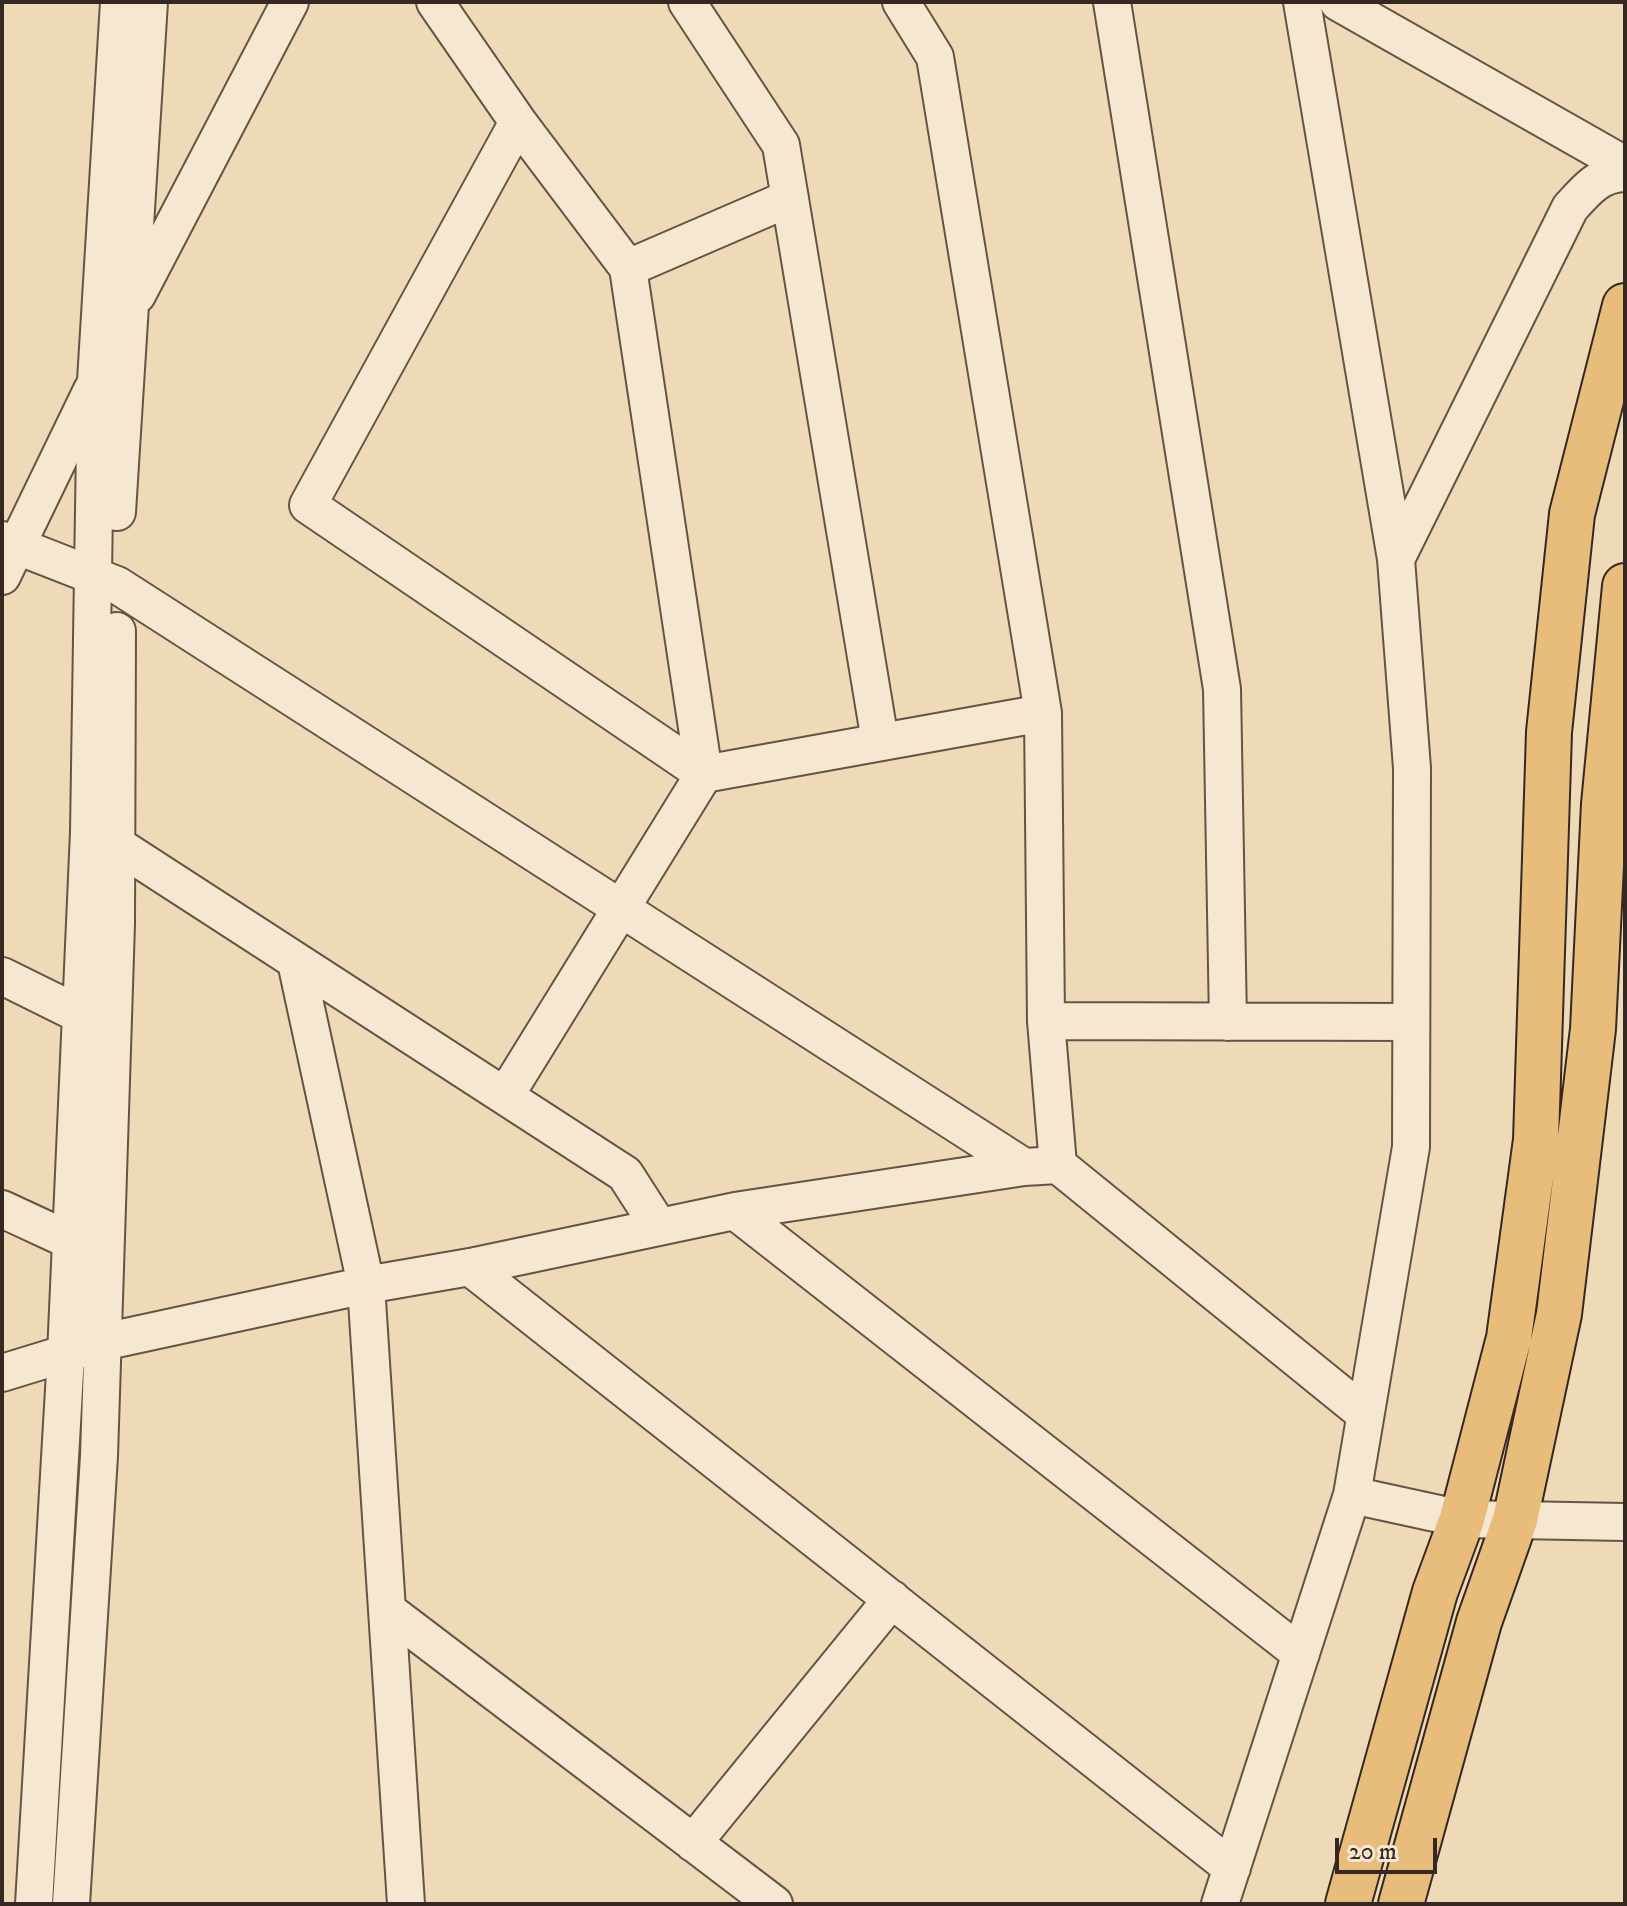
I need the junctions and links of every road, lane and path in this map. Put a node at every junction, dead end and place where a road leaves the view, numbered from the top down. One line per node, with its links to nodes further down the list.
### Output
1 (119, 2): 17 (street)
2 (149, 2): 16 (street)
3 (290, 2): 16 (street)
4 (435, 2): 10 (street)
5 (687, 2): 13 (street)
6 (901, 2): 22 (street)
7 (1112, 2): 31 (street)
8 (1302, 2): 19 (street)
9 (1338, 2): 11 (street)
10 (518, 122): 14 (street); 24 (street)
11 (1625, 165)
12 (1625, 173): 19 (street)
13 (790, 198): 14 (street); 23 (street)
14 (628, 268): 24 (street)
15 (1625, 306): 46 (main road)
16 (130, 307): 20 (street)
17 (96, 381): 18 (street); 20 (street)
18 (7, 554): 20 (street)
19 (1396, 559): 32 (street)
20 (105, 581): 25 (street); 26 (street)
21 (1625, 586): 47 (main road)
22 (1043, 713): 23 (street); 30 (street)
23 (880, 741): 24 (street)
24 (704, 774): 26 (street)
25 (103, 839): 27 (street); 29 (street); 41 (street)
26 (620, 909): 33 (street); 34 (street)
27 (296, 962): 33 (street); 40 (street)
28 (2, 976): 29 (street)
29 (81, 1015): 38 (street)
30 (1046, 1021): 31 (street); 34 (street)
31 (1228, 1022): 32 (street)
32 (1411, 1022): 44 (street)
33 (505, 1096): 37 (street)
34 (1041, 1166): 36 (street); 44 (street)
35 (2, 1209): 38 (street)
36 (735, 1211): 37 (street); 51 (street)
37 (659, 1227): 39 (street)
38 (71, 1241): 42 (street)
39 (470, 1267): 40 (street); 49 (street)
40 (366, 1285): 41 (street); 50 (street)
41 (103, 1342): 42 (street); 55 (street)
42 (66, 1355): 43 (street); 54 (street)
43 (2, 1373)
44 (1365, 1414): 45 (street)
45 (1352, 1495): 46 (street); 51 (street)
46 (1462, 1519): 47 (street); 59 (main road)
47 (1515, 1520): 48 (street); 60 (main road)
48 (1625, 1522)
49 (892, 1599): 52 (street); 53 (street)
50 (387, 1610): 52 (street); 56 (street)
51 (1301, 1654): 53 (street)
52 (693, 1843): 57 (street)
53 (1232, 1868): 58 (street)
54 (34, 1904)
55 (71, 1904)
56 (406, 1904)
57 (774, 1904)
58 (1220, 1904)
59 (1348, 1904)
60 (1401, 1904)

